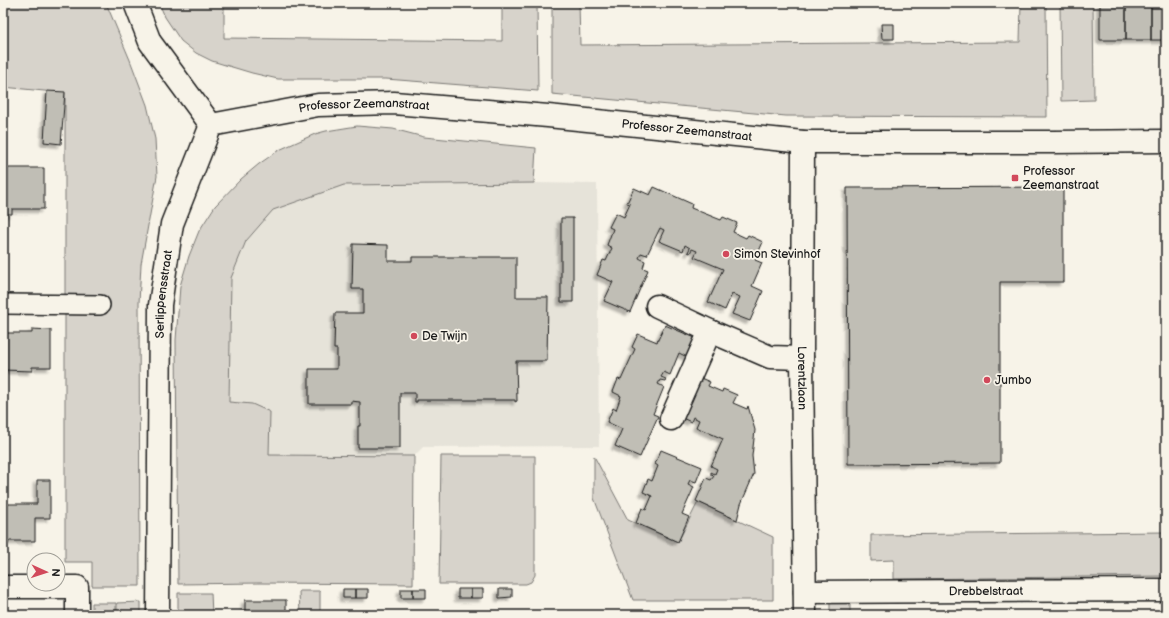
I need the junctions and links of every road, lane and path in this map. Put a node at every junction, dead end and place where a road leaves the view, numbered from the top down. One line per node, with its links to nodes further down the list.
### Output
1 (136, 3): 2 (street)
2 (211, 125): 4 (street, Professor Zeemanstraat); 15 (street, Serlippensstraat)
3 (1166, 141): 4 (street, Professor Zeemanstraat)
4 (803, 142): 9 (street, Lorentzlaan)
5 (3, 304): 6 (street)
6 (100, 305)
7 (657, 306): 8 (street)
8 (710, 331): 9 (street); 10 (street)
9 (802, 358): 13 (street, Lorentzlaan)
10 (671, 419)
11 (3, 587): 14 (street)
12 (1166, 590): 13 (street, Drebbelstraat)
13 (805, 592): 16 (street, Lorentzlaan)
14 (78, 615)
15 (158, 615)
16 (805, 615)

